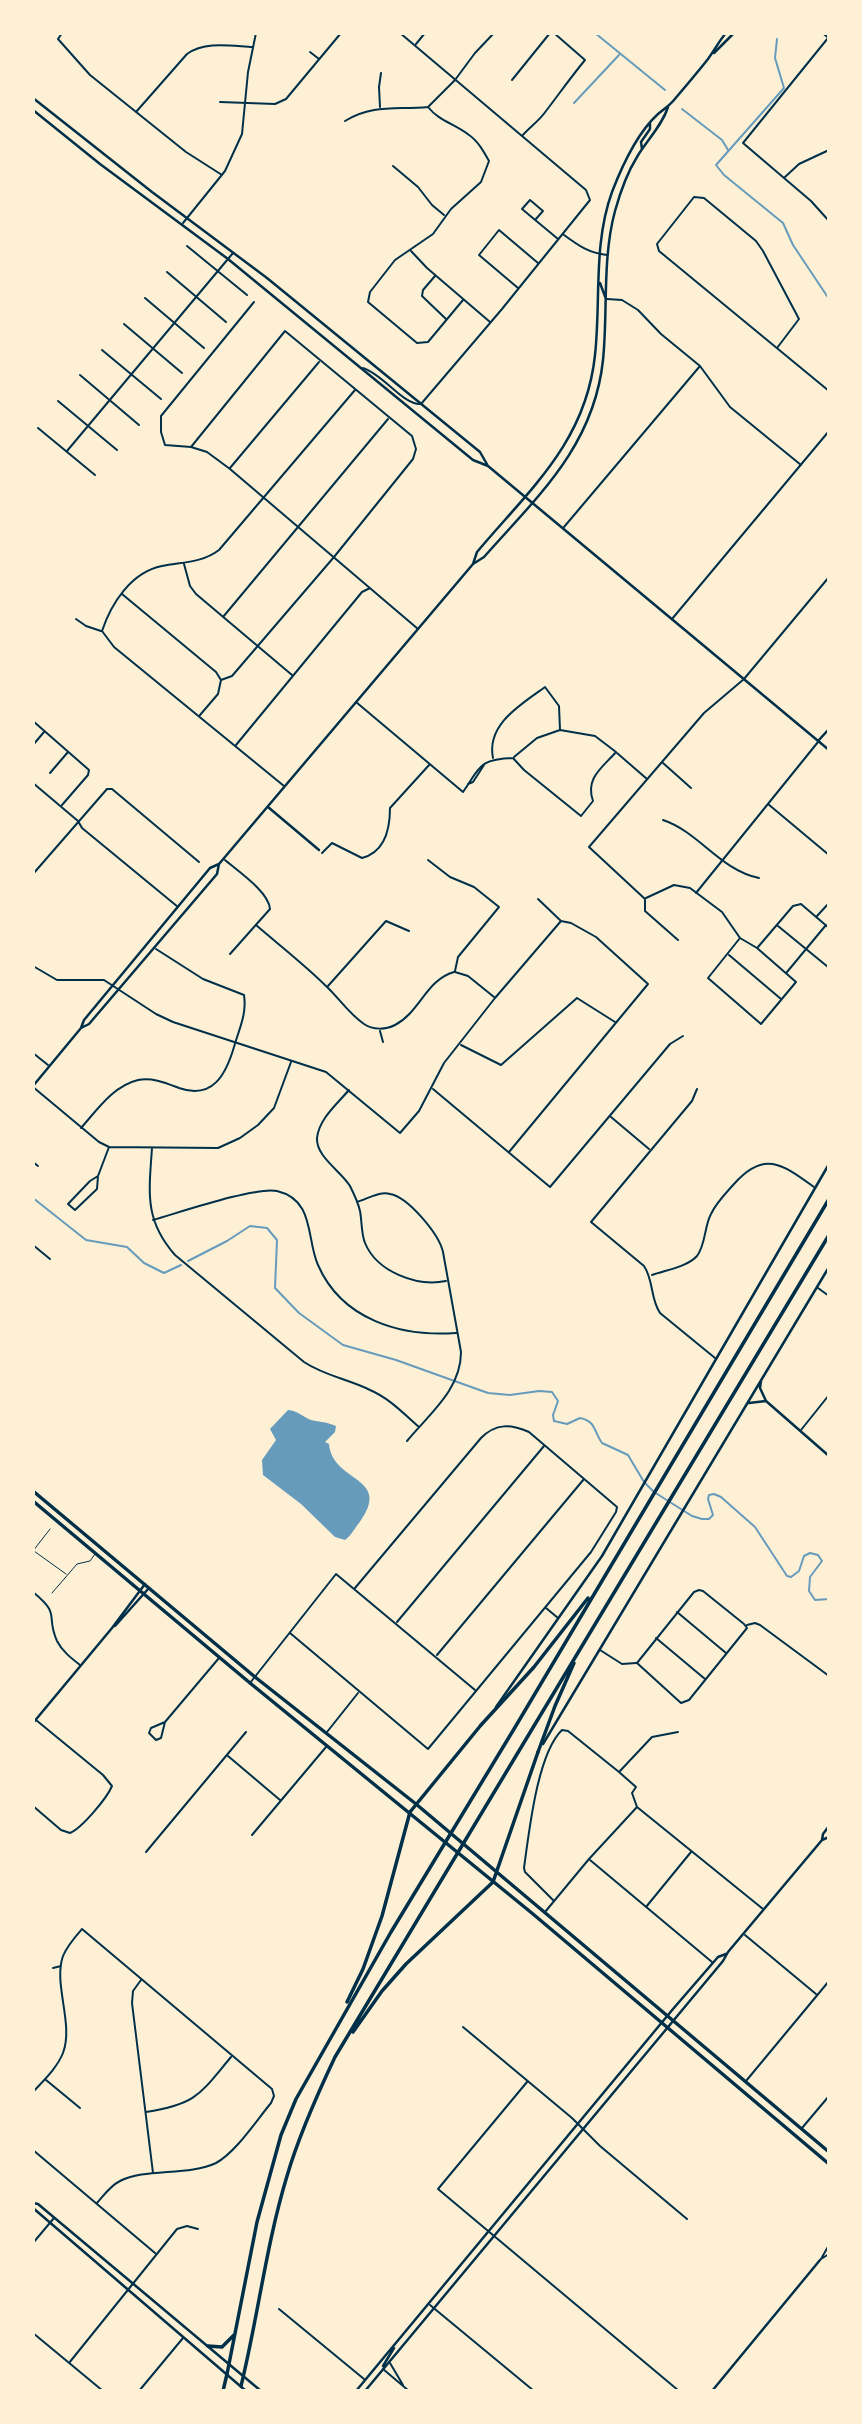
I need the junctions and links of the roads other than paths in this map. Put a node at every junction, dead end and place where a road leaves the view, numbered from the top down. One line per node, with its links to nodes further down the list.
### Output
1 (62, 33): 27 (street)
2 (256, 33): 13 (street)
3 (341, 33): 16 (street)
4 (400, 33): 12 (street)
5 (425, 33): 12 (street)
6 (494, 33): 18 (street)
7 (552, 33): 19 (street); 30 (street)
8 (726, 33): 15 (main road)
9 (734, 33): 15 (main road)
10 (823, 33): 11 (main road)
11 (829, 38): 37 (street)
12 (415, 45): 18 (street)
13 (254, 47): 22 (street); 27 (street)
14 (310, 52): 16 (street)
15 (709, 58): 24 (main road)
16 (320, 59): 22 (street)
17 (381, 73): 25 (street)
18 (456, 80): 23 (street); 30 (street)
19 (512, 80)
20 (33, 98): 39 (main road)
21 (220, 102): 22 (street)
22 (245, 103): 36 (street)
23 (428, 107): 25 (street); 34 (street)
24 (668, 107): 29 (main road); 31 (main road)
25 (380, 108): 28 (street)
26 (33, 110): 42 (main road)
27 (136, 112): 36 (street)
28 (345, 121)
29 (650, 124): 31 (main road); 48 (main road)
30 (522, 136): 43 (street)
31 (642, 149): 49 (main road)
32 (829, 150): 37 (street)
33 (495, 161): 34 (street)
34 (489, 162): 38 (street)
35 (393, 166): 38 (street)
36 (222, 175): 39 (street)
37 (784, 178): 41 (street)
38 (445, 216): 46 (street)
39 (187, 217): 42 (street); 47 (main road)
40 (535, 220): 40 (street); 44 (street)
41 (829, 221)
42 (182, 224): 50 (main road)
43 (563, 234): 44 (street); 48 (street)
44 (558, 240): 51 (street)
45 (187, 246): 52 (street)
46 (410, 250): 54 (street); 63 (street)
47 (233, 252): 50 (street); 83 (main road)
48 (599, 254): 49 (street); 55 (main road)
49 (607, 255): 60 (main road)
50 (228, 259): 52 (street); 74 (main road)
51 (539, 264): 56 (street); 56 (street)
52 (218, 271): 57 (street); 58 (street)
53 (167, 272): 58 (street)
54 (435, 275): 61 (street); 63 (street)
55 (599, 279): 60 (main road); 96 (main road)
56 (519, 288): 66 (street)
57 (247, 295)
58 (196, 296): 64 (street); 65 (street)
59 (145, 298): 65 (street)
60 (606, 299): 73 (street); 98 (main road)
61 (463, 300): 63 (street); 66 (street)
62 (254, 302): 89 (street)
63 (447, 319)
64 (226, 322)
65 (175, 323): 68 (street); 69 (street)
66 (491, 323): 83 (street)
67 (124, 324): 68 (street)
68 (153, 348): 75 (street); 76 (street)
69 (204, 348)
70 (777, 348): 70 (street); 79 (street)
71 (102, 349): 76 (street)
72 (320, 360): 78 (street); 89 (street); 94 (street)
73 (700, 366): 92 (street); 100 (street)
74 (363, 368): 83 (street); 93 (main road)
75 (182, 373)
76 (131, 374): 80 (street); 81 (street)
77 (80, 375): 81 (street)
78 (356, 390): 84 (street); 97 (street)
79 (829, 391)
80 (161, 399)
81 (110, 400): 85 (street); 86 (street)
82 (58, 401): 86 (street)
83 (421, 404): 93 (main road)
84 (389, 418): 99 (street); 101 (street)
85 (139, 425)
86 (88, 426): 90 (street); 91 (street)
87 (38, 428): 91 (street)
88 (829, 431): 92 (street)
89 (191, 447): 94 (street)
90 (117, 450)
91 (66, 451): 95 (street)
92 (801, 465): 109 (street)
93 (488, 466): 96 (main road)
94 (229, 468): 97 (street)
95 (95, 475)
96 (524, 497): 98 (main road); 103 (main road)
97 (262, 498): 99 (street); 102 (street)
98 (531, 503): 100 (main road); 103 (main road)
99 (299, 527): 101 (street); 107 (street)
100 (563, 528): 109 (main road)
101 (334, 557): 105 (street); 112 (street)
102 (184, 564): 106 (street); 107 (street)
103 (473, 564): 110 (main road)
104 (829, 577): 114 (street)
105 (370, 587): 110 (street); 113 (street)
106 (122, 593): 111 (street); 115 (street)
107 (223, 617): 112 (street)
108 (76, 619): 111 (street)
109 (671, 620): 114 (main road)
110 (419, 629): 116 (main road)
111 (102, 631): 117 (street)
112 (257, 646): 113 (street); 115 (street)
113 (293, 676): 124 (street)
114 (744, 679): 122 (main road); 130 (street)
115 (221, 680): 117 (street)
116 (356, 702): 131 (street); 135 (main road)
117 (199, 716): 124 (street)
118 (33, 721): 121 (street)
119 (829, 729): 122 (main road)
120 (560, 730): 127 (street); 128 (street); 129 (street)
121 (45, 731): 123 (street); 126 (street)
122 (818, 741): 125 (main road); 137 (street)
123 (33, 746)
124 (235, 746): 135 (street)
125 (829, 750)
126 (68, 751): 132 (street); 138 (street)
127 (617, 752): 128 (street); 133 (street)
128 (513, 758): 129 (street)
129 (493, 759): 131 (street)
130 (662, 762): 133 (street); 136 (street)
131 (430, 764): 142 (street)
132 (50, 773)
133 (648, 779): 153 (street)
134 (33, 783): 138 (street)
135 (284, 786): 139 (main road)
136 (691, 788)
137 (768, 803): 143 (street); 146 (street)
138 (61, 806): 141 (street)
139 (268, 806): 142 (main road); 144 (main road)
140 (663, 820): 146 (street)
141 (78, 821): 147 (street); 149 (street); 155 (street)
142 (321, 852)
143 (829, 855)
144 (223, 858): 148 (main road); 158 (street)
145 (428, 860): 171 (street)
146 (721, 861): 150 (street); 151 (street)
147 (199, 862)
148 (219, 864): 155 (main road); 165 (main road)
149 (33, 874)
150 (759, 878)
151 (696, 893): 153 (street); 162 (street)
152 (538, 899): 157 (street)
153 (645, 899): 163 (street)
154 (829, 902): 156 (street)
155 (178, 907): 173 (main road)
156 (816, 917): 159 (street); 160 (street)
157 (561, 921): 176 (street); 178 (street)
158 (256, 925): 167 (street); 174 (street)
159 (777, 925): 164 (street); 166 (street)
160 (827, 926): 166 (street)
161 (409, 931): 174 (street)
162 (740, 938): 164 (street); 168 (street)
163 (678, 940)
164 (757, 948): 172 (street)
165 (155, 949): 175 (main road); 182 (street)
166 (806, 949): 170 (street); 172 (street)
167 (230, 954)
168 (727, 954): 177 (street); 177 (street)
169 (33, 966): 173 (street)
170 (828, 967)
171 (454, 972): 176 (street); 180 (street)
172 (786, 973): 177 (street)
173 (113, 985): 175 (street); 179 (main road)
174 (328, 987): 180 (street)
175 (119, 990): 179 (main road); 182 (street)
176 (495, 998): 184 (street)
177 (781, 999)
178 (615, 1023): 184 (street); 199 (street)
179 (81, 1028): 187 (main road)
180 (380, 1030): 183 (street)
181 (683, 1036): 192 (street)
182 (235, 1042): 186 (street); 193 (street)
183 (383, 1042)
184 (459, 1044): 189 (street)
185 (33, 1053): 187 (street)
186 (291, 1061): 191 (street); 197 (street)
187 (49, 1066): 188 (main road)
188 (33, 1087): 193 (street)
189 (432, 1088): 191 (street); 199 (street)
190 (697, 1088): 198 (street)
191 (349, 1090): 194 (street)
192 (610, 1116): 198 (street); 199 (street)
193 (81, 1128): 196 (street)
194 (318, 1145): 195 (street); 206 (street)
195 (313, 1146)
196 (109, 1147): 197 (street); 203 (street)
197 (152, 1148): 207 (street)
198 (650, 1150): 214 (street)
199 (509, 1152)
200 (33, 1162): 202 (street)
201 (829, 1164): 204 (main road)
202 (38, 1166)
203 (98, 1176): 203 (street)
204 (814, 1188): 214 (street); 219 (main road)
205 (829, 1199): 239 (main road)
206 (357, 1202): 215 (street); 215 (street)
207 (153, 1220): 212 (street); 224 (street)
208 (829, 1235): 252 (main road)
209 (33, 1245): 210 (street)
210 (50, 1259)
211 (829, 1267): 216 (main road)
212 (320, 1270): 213 (street); 218 (street)
213 (313, 1273)
214 (650, 1276): 219 (street)
215 (447, 1281): 218 (street)
216 (817, 1287): 217 (street); 220 (main road)
217 (829, 1296)
218 (456, 1333): 224 (street)
219 (715, 1358): 246 (main road)
220 (761, 1380): 222 (main road); 223 (main road)
221 (829, 1395): 225 (street)
222 (766, 1401): 223 (main road); 225 (main road)
223 (745, 1407): 253 (main road)
224 (419, 1427): 226 (street)
225 (800, 1431): 228 (main road)
226 (407, 1441)
227 (544, 1445): 229 (street); 238 (street); 247 (street)
228 (829, 1456)
229 (584, 1479): 244 (street); 255 (street)
230 (33, 1491): 233 (main road)
231 (33, 1501): 235 (main road)
232 (50, 1529): 234 (lane)
233 (101, 1548): 235 (lane); 237 (main road)
234 (34, 1551): 236 (lane)
235 (96, 1554): 236 (lane); 240 (main road)
236 (68, 1575): 242 (lane)
237 (147, 1586): 240 (main road); 243 (main road); 260 (main road)
238 (355, 1588): 247 (street); 250 (street)
239 (596, 1588): 267 (main road); 303 (main road)
240 (140, 1590): 243 (main road); 249 (main road)
241 (33, 1592): 258 (street)
242 (52, 1594)
243 (144, 1594): 249 (main road); 256 (main road)
244 (545, 1608): 246 (street); 263 (street)
245 (677, 1612): 248 (street); 251 (street); 254 (street)
246 (559, 1619): 267 (main road)
247 (397, 1623): 255 (street)
248 (745, 1626): 254 (street); 259 (street)
249 (112, 1628): 258 (main road)
250 (290, 1633): 260 (street); 264 (street)
251 (656, 1638): 257 (street); 261 (street)
252 (582, 1647): 272 (main road); 308 (main road)
253 (599, 1650): 257 (street); 272 (main road)
254 (727, 1654): 261 (street)
255 (436, 1656): 263 (street)
256 (219, 1657): 262 (main road); 266 (street)
257 (637, 1663): 261 (street)
258 (81, 1666): 265 (main road)
259 (829, 1676)
260 (255, 1677): 262 (street); 270 (main road)
261 (706, 1680)
262 (250, 1683): 271 (main road)
263 (476, 1690): 264 (street)
264 (360, 1692): 270 (street)
265 (34, 1722): 277 (street)
266 (165, 1722): 266 (street)
267 (481, 1726): 276 (main road)
268 (246, 1732): 273 (street)
269 (678, 1732): 274 (street)
270 (326, 1733): 276 (main road)
271 (327, 1744): 275 (street); 279 (main road)
272 (538, 1752): 287 (main road)
273 (227, 1755): 275 (street); 285 (street)
274 (619, 1772): 278 (street); 289 (street)
275 (281, 1800): 281 (street)
276 (416, 1804): 279 (main road); 287 (main road)
277 (33, 1806)
278 (637, 1807): 284 (street); 286 (street)
279 (410, 1812): 288 (main road); 303 (main road)
280 (829, 1826): 283 (main road)
281 (252, 1835)
282 (829, 1837): 283 (main road)
283 (822, 1840): 291 (main road)
284 (693, 1850): 290 (street); 291 (street)
285 (146, 1852)
286 (589, 1859): 289 (street); 290 (street)
287 (497, 1872): 288 (main road); 292 (main road)
288 (494, 1882): 304 (main road); 308 (main road)
289 (554, 1901): 292 (street)
290 (645, 1908): 295 (street)
291 (764, 1910): 293 (main road)
292 (544, 1913): 301 (main road)
293 (743, 1934): 294 (main road); 300 (street)
294 (726, 1954): 295 (main road); 302 (main road)
295 (712, 1963): 301 (main road)
296 (61, 1966): 297 (street); 298 (street); 309 (street)
297 (53, 1968)
298 (142, 1980): 307 (street); 315 (street)
299 (829, 1981): 300 (street)
300 (817, 1995): 311 (street)
301 (667, 2017): 302 (main road); 304 (main road)
302 (673, 2022): 306 (main road); 311 (main road)
303 (337, 2023): 343 (main road)
304 (662, 2023): 306 (main road); 316 (main road)
305 (463, 2027): 310 (street)
306 (667, 2028): 318 (main road); 321 (main road)
307 (232, 2055): 315 (street); 322 (street)
308 (335, 2057): 352 (main road)
309 (44, 2079): 312 (street); 314 (street)
310 (527, 2081): 316 (street); 330 (street)
311 (745, 2081): 317 (main road)
312 (33, 2092)
313 (829, 2096): 317 (street)
314 (80, 2108)
315 (145, 2113): 322 (street)
316 (578, 2126): 318 (street); 330 (main road)
317 (801, 2129): 320 (main road)
318 (583, 2130): 327 (street); 331 (main road)
319 (33, 2150): 324 (street)
320 (829, 2152)
321 (829, 2164)
322 (153, 2175): 324 (street)
323 (33, 2203): 326 (main road)
324 (97, 2203): 334 (street)
325 (33, 2208): 328 (main road)
326 (54, 2218): 328 (street); 337 (main road)
327 (687, 2219)
328 (50, 2223): 332 (street); 338 (main road)
329 (198, 2229): 334 (street)
330 (488, 2232): 331 (street); 339 (main road)
331 (494, 2236): 340 (main road); 365 (street)
332 (33, 2243)
333 (829, 2245): 336 (street)
334 (156, 2253): 337 (street)
335 (829, 2254): 336 (street)
336 (820, 2260): 366 (main road)
337 (133, 2284): 338 (street); 346 (main road)
338 (128, 2289): 344 (main road); 348 (street)
339 (429, 2304): 340 (street); 345 (main road)
340 (433, 2308): 347 (main road); 364 (street)
341 (279, 2309): 353 (street)
342 (33, 2333): 348 (street)
343 (235, 2333): 346 (main road); 349 (main road)
344 (184, 2338): 351 (main road); 357 (street)
345 (397, 2342): 350 (main road); 353 (main road)
346 (208, 2346): 349 (main road)
347 (391, 2358): 350 (main road); 354 (street)
348 (69, 2363): 356 (street)
349 (229, 2363): 351 (main road); 352 (main road)
350 (383, 2369): 354 (street); 362 (main road)
351 (227, 2374): 355 (main road); 358 (main road)
352 (243, 2375): 355 (main road); 360 (main road)
353 (365, 2380): 361 (main road)
354 (403, 2386): 363 (street)
355 (240, 2388): 359 (main road)
356 (103, 2391)
357 (139, 2391)
358 (223, 2391)
359 (246, 2391)
360 (261, 2391)
361 (356, 2391)
362 (365, 2391)
363 (409, 2391)
364 (534, 2391)
365 (679, 2391)
366 (712, 2391)

